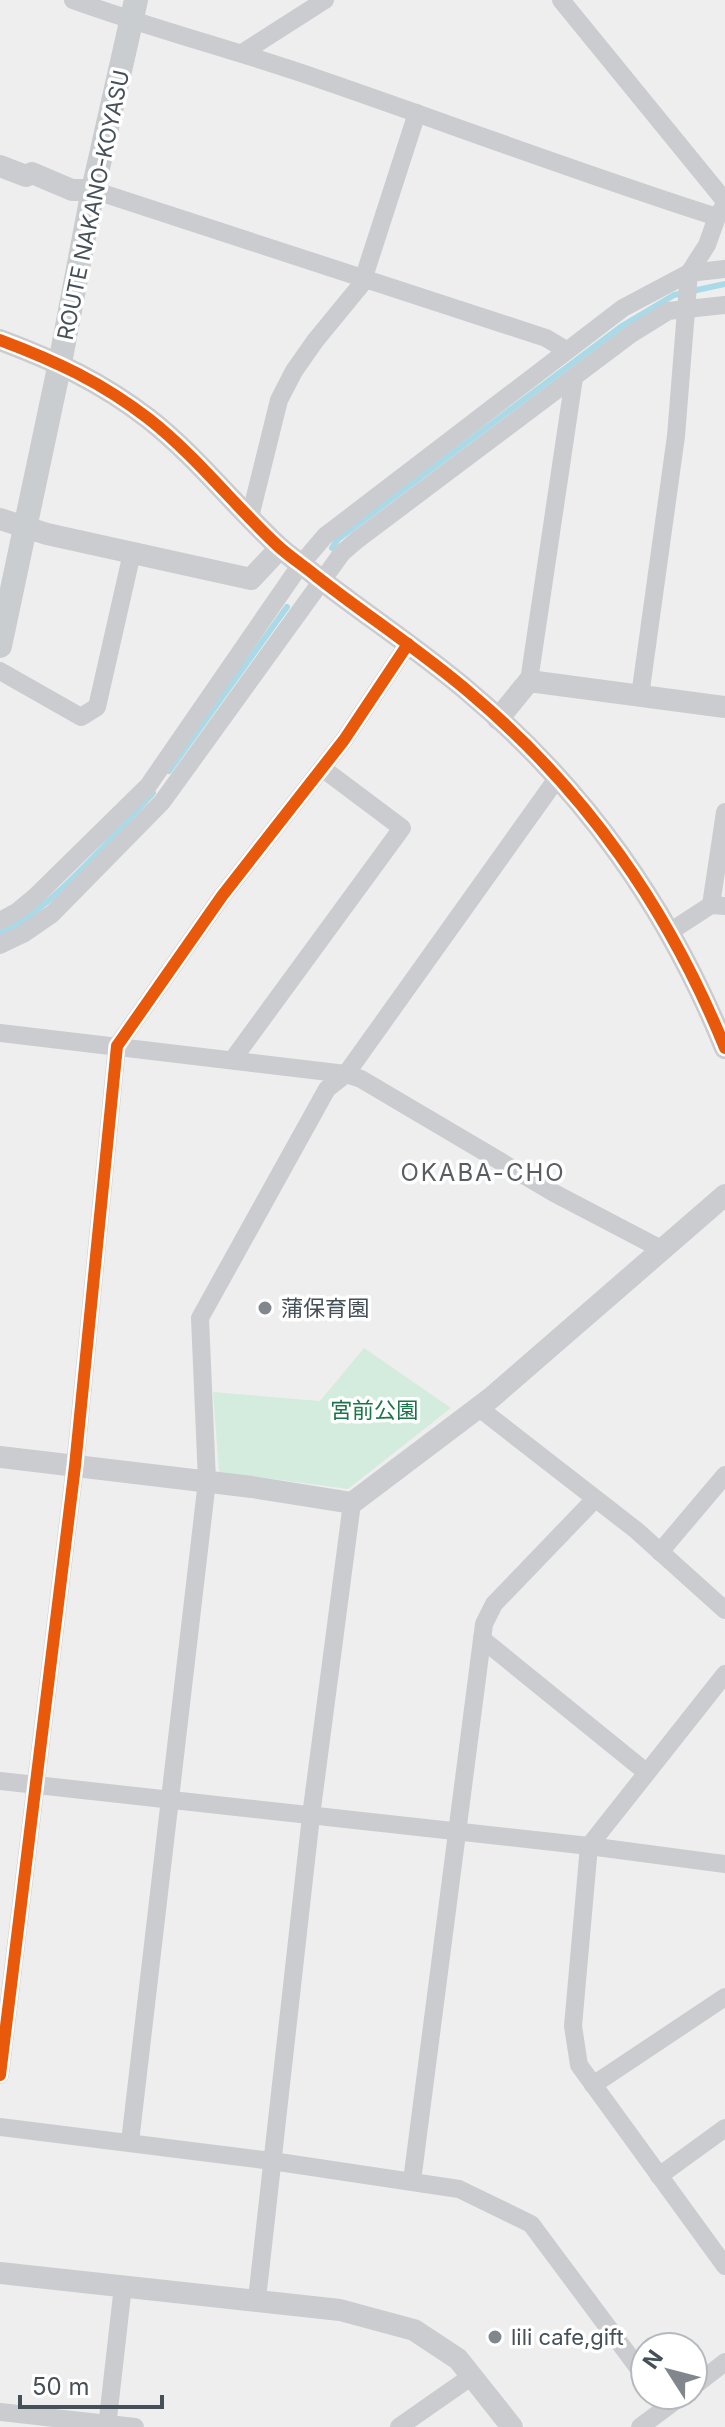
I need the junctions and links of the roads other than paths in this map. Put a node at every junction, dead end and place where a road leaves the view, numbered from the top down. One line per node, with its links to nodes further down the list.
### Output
1 (73, 0): 4 (street)
2 (325, 0): 5 (street)
3 (561, 0): 9 (street)
4 (134, 10): 5 (street); 8 (main road, ROUTE NAKANO-KOYASU)
5 (242, 53): 6 (street)
6 (417, 113): 9 (street); 12 (street)
7 (0, 166): 8 (street)
8 (93, 190): 12 (street); 17 (main road, ROUTE NAKANO-KOYASU)
9 (722, 208): 11 (street)
10 (725, 269): 11 (street)
11 (690, 276): 13 (street); 16 (street)
12 (364, 280): 16 (street); 19 (street)
13 (688, 305): 14 (street); 18 (street); 30 (street)
14 (725, 305)
15 (0, 340): 17 (street)
16 (566, 350): 24 (street)
17 (60, 363): 19 (street); 21 (main road, ROUTE NAKANO-KOYASU)
18 (574, 378): 25 (street); 29 (street)
19 (250, 517): 22 (street)
20 (0, 519): 21 (street)
21 (24, 527): 23 (street); 27 (main road, ROUTE NAKANO-KOYASU)
22 (280, 548): 23 (street); 24 (street)
23 (132, 553): 28 (street)
24 (301, 564): 25 (street); 37 (street)
25 (322, 581): 26 (street); 39 (street)
26 (408, 644): 32 (street); 33 (street)
27 (0, 646)
28 (0, 671)
29 (529, 681): 30 (street); 32 (street)
30 (640, 696): 31 (street)
31 (725, 707)
32 (498, 719): 34 (street)
33 (322, 768): 41 (street); 43 (street)
34 (558, 777): 38 (street); 44 (street)
35 (725, 812): 36 (street)
36 (718, 906): 38 (street)
37 (0, 921)
38 (671, 931): 42 (street)
39 (0, 945)
40 (0, 1033): 41 (street)
41 (117, 1046): 43 (street); 49 (street)
42 (725, 1048)
43 (233, 1059): 44 (street)
44 (346, 1074): 46 (street); 51 (street)
45 (725, 1195): 46 (street)
46 (661, 1249): 47 (street)
47 (479, 1408): 52 (street); 53 (street)
48 (0, 1457): 49 (street)
49 (75, 1466): 51 (street); 60 (street)
50 (725, 1475): 54 (street)
51 (207, 1481): 53 (street); 61 (street)
52 (595, 1499): 54 (street); 56 (street)
53 (352, 1503): 62 (street)
54 (660, 1552): 55 (street)
55 (725, 1610)
56 (482, 1639): 58 (street); 63 (street)
57 (725, 1674): 58 (street)
58 (646, 1772): 64 (street)
59 (0, 1781): 60 (street)
60 (34, 1784): 61 (street); 67 (street)
61 (168, 1801): 62 (street); 71 (street)
62 (311, 1816): 63 (street); 72 (street)
63 (457, 1832): 64 (street); 74 (street)
64 (589, 1846): 65 (street); 68 (street)
65 (725, 1864)
66 (725, 1997): 68 (street)
67 (0, 2075)
68 (593, 2085): 73 (street)
69 (0, 2127): 71 (street)
70 (725, 2128): 73 (street)
71 (130, 2142): 72 (street)
72 (272, 2161): 74 (street); 78 (street)
73 (659, 2176): 75 (street)
74 (412, 2181): 79 (street)
75 (725, 2266)
76 (0, 2273): 77 (street)
77 (123, 2286): 78 (street); 85 (street)
78 (257, 2299): 82 (street)
79 (629, 2356)
80 (725, 2362): 81 (street)
81 (709, 2374)
82 (472, 2376): 87 (street); 88 (street)
83 (654, 2411): 89 (street)
84 (0, 2412): 85 (street)
85 (107, 2425): 86 (street)
86 (135, 2427)
87 (399, 2427)
88 (512, 2427)
89 (640, 2427)

